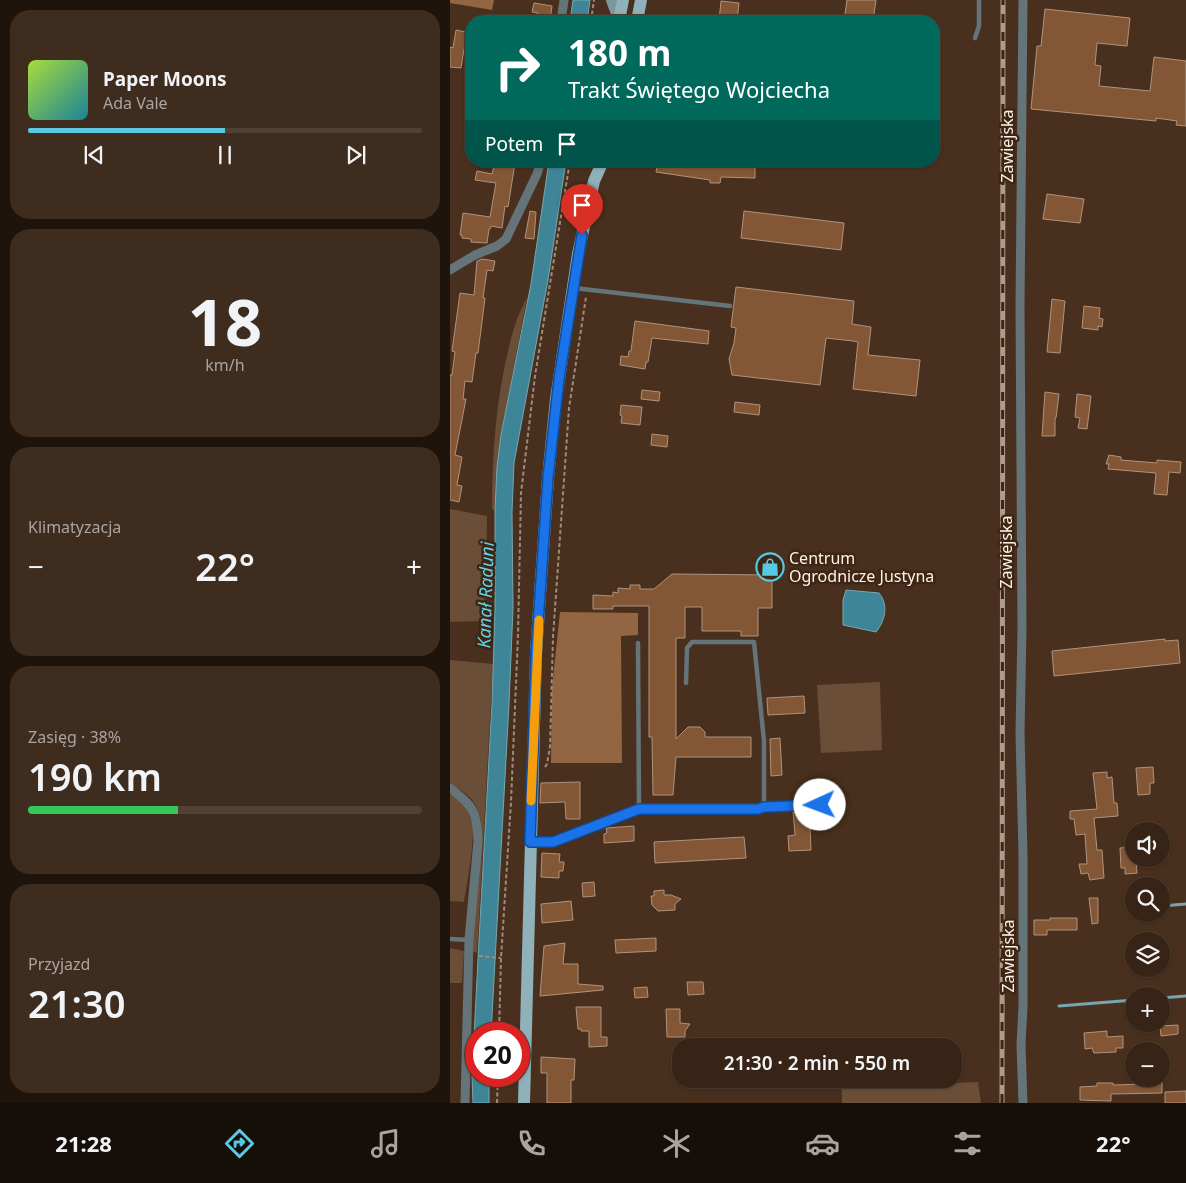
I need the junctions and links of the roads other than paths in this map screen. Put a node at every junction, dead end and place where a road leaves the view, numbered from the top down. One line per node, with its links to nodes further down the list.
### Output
1 (564, 0): 7 (street)
2 (612, 0): 8 (main road)
3 (623, 0): 9 (main road)
4 (640, 0): 10 (main road)
5 (979, 0): 11 (lane)
6 (1023, 0): 30 (street, Zawiejska)
7 (562, 15)
8 (617, 15)
9 (620, 15)
10 (638, 15)
11 (975, 38)
12 (538, 167): 16 (street)
13 (593, 167): 15 (main road)
14 (600, 167): 15 (main road)
15 (594, 181): 17 (main road)
16 (450, 270)
17 (573, 288): 18 (lane); 25 (main road)
18 (730, 306)
19 (638, 643): 24 (lane)
20 (686, 682): 23 (lane)
21 (450, 788): 27 (street)
22 (820, 805): 23 (lane)
23 (764, 807): 24 (lane)
24 (639, 809): 25 (lane)
25 (530, 842): 29 (main road)
26 (450, 940): 27 (lane)
27 (469, 940): 28 (street)
28 (465, 1103)
29 (524, 1103)
30 (1022, 1103)

